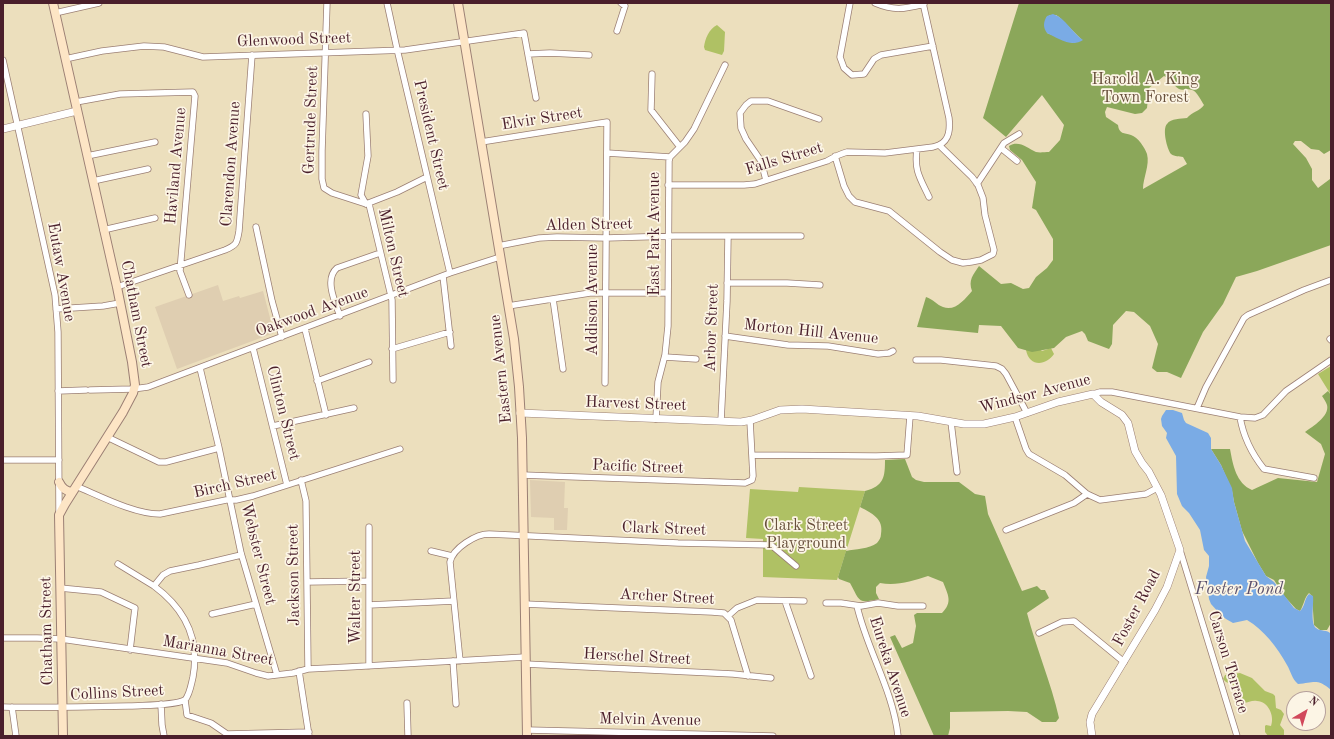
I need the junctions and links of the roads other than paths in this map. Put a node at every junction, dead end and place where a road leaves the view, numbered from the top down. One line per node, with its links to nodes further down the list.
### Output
1 (53, 3): 10 (main road, Chatham Street)
2 (99, 3): 10 (street)
3 (328, 3): 15 (street, Gertrude Street)
4 (388, 3): 14 (street, President Street)
5 (458, 3): 12 (main road, Eastern Avenue)
6 (621, 3): 11 (street)
7 (850, 3): 13 (street)
8 (875, 3): 9 (street)
9 (924, 3): 13 (street)
10 (55, 13): 19 (main road, Chatham Street)
11 (618, 31)
12 (464, 42): 14 (street, Glenwood Street); 16 (street, Glenwood Street); 33 (main road, Eastern Avenue)
13 (933, 46): 34 (street)
14 (397, 49): 15 (street, Glenwood Street); 44 (street, President Street)
15 (326, 52): 17 (street, Glenwood Street); 50 (street, Gertrude Street)
16 (528, 54): 18 (street); 23 (street)
17 (252, 55): 19 (street, Glenwood Street); 61 (street, Clarendon Avenue)
18 (589, 55)
19 (66, 58): 24 (main road, Chatham Street)
20 (3, 60): 29 (street, Eutaw Avenue)
21 (725, 65): 35 (street, East Park Avenue)
22 (652, 74): 35 (street)
23 (536, 98)
24 (76, 102): 25 (main road, Chatham Street); 61 (street, Haviland Avenue)
25 (77, 110): 29 (street); 39 (main road, Chatham Street)
26 (366, 114): 50 (street, Milton Street)
27 (819, 119): 45 (street)
28 (607, 122): 33 (street, Elvir Street); 38 (street, Addison Avenue)
29 (17, 125): 30 (street); 75 (street, Eutaw Avenue)
30 (3, 129)
31 (1018, 134): 36 (street)
32 (155, 142): 39 (street)
33 (481, 142): 58 (main road, Eastern Avenue)
34 (939, 145): 37 (street, Falls Street); 48 (street)
35 (680, 147): 41 (street, East Park Avenue)
36 (1001, 148): 42 (street); 48 (street)
37 (918, 149): 40 (street, Falls Street); 49 (street)
38 (607, 153): 41 (street); 57 (street, Addison Avenue)
39 (87, 156): 46 (main road, Chatham Street)
40 (835, 156): 45 (street, Falls Street); 48 (street)
41 (670, 157): 47 (street, East Park Avenue)
42 (1017, 161)
43 (148, 169): 46 (street)
44 (427, 176): 50 (street); 62 (street, President Street)
45 (766, 180): 47 (street, Falls Street)
46 (93, 181): 53 (main road, Chatham Street)
47 (668, 184): 54 (street, East Park Avenue)
48 (978, 184)
49 (929, 197)
50 (367, 204): 59 (street, Milton Street)
51 (155, 218): 53 (street)
52 (256, 227): 80 (street)
53 (104, 230): 67 (main road, Chatham Street)
54 (668, 236): 55 (street, Alden Street); 57 (street, Alden Street); 69 (street, East Park Avenue)
55 (728, 236): 56 (street, Alden Street); 65 (street, Arbor Street)
56 (801, 236)
57 (606, 238): 58 (street, Alden Street); 68 (street, Addison Avenue)
58 (498, 246): 60 (main road, Eastern Avenue)
59 (380, 252): 71 (street, Milton Street); 76 (street)
60 (500, 257): 62 (street, Oakwood Avenue); 74 (main road, Eastern Avenue)
61 (181, 265): 67 (street, Clarendon Avenue); 70 (street)
62 (450, 273): 63 (street, Oakwood Avenue)
63 (443, 276): 71 (street, Oakwood Avenue); 78 (street)
64 (1331, 280): 99 (street)
65 (728, 283): 66 (street); 79 (street, Arbor Street)
66 (820, 285)
67 (117, 287): 73 (main road, Chatham Street)
68 (606, 292): 69 (street); 72 (street); 94 (street, Addison Avenue)
69 (668, 293): 85 (street, East Park Avenue)
70 (189, 295)
71 (391, 296): 76 (street, Oakwood Avenue); 83 (street, Milton Street)
72 (553, 298): 74 (street); 91 (street)
73 (120, 303): 75 (street); 95 (main road, Chatham Street)
74 (508, 306): 100 (main road, Eastern Avenue)
75 (56, 309): 96 (street, Eutaw Avenue)
76 (340, 316): 77 (street, Oakwood Avenue)
77 (305, 329): 80 (street, Oakwood Avenue); 93 (street)
78 (450, 332): 81 (street); 83 (street)
79 (725, 336): 84 (street, Morton Hill Avenue); 107 (street, Arbor Street)
80 (282, 337): 82 (street, Oakwood Avenue)
81 (451, 346)
82 (254, 348): 90 (street, Oakwood Avenue); 110 (street, Clinton Street)
83 (392, 349): 92 (street, Milton Street)
84 (892, 351)
85 (664, 357): 86 (street); 106 (street, East Park Avenue)
86 (696, 359)
87 (916, 360): 101 (street)
88 (1331, 360): 105 (street, Windsor Avenue)
89 (369, 362): 93 (street)
90 (200, 368): 95 (street, Oakwood Avenue); 112 (street, Webster Street)
91 (563, 369)
92 (393, 380)
93 (317, 381): 102 (street)
94 (605, 383)
95 (133, 390): 96 (street, Oakwood Avenue); 111 (main road, Chatham Street)
96 (58, 391): 116 (street, Eutaw Avenue)
97 (1093, 394): 99 (street, Windsor Avenue); 101 (street, Windsor Avenue); 123 (street)
98 (354, 408): 102 (street)
99 (1197, 408): 105 (street, Windsor Avenue)
100 (520, 413): 106 (street, Harvest Street); 118 (main road, Eastern Avenue)
101 (1027, 413): 104 (street, Windsor Avenue)
102 (326, 415): 110 (street)
103 (910, 416): 108 (street, Windsor Avenue); 109 (street, Windsor Avenue); 114 (street)
104 (1015, 417): 109 (street, Windsor Avenue); 125 (street)
105 (1240, 417): 119 (street)
106 (656, 419): 107 (street, Harvest Street)
107 (721, 421): 108 (street, Harvest Street)
108 (750, 421): 114 (street)
109 (951, 422): 117 (street)
110 (272, 426): 122 (street, Clinton Street)
111 (107, 437): 112 (street); 124 (main road, Chatham Street)
112 (220, 448): 126 (street, Webster Street)
113 (400, 450): 120 (street, Birch Street)
114 (752, 455): 118 (street, Pacific Street)
115 (3, 460): 116 (street)
116 (59, 460): 121 (street, Eutaw Avenue)
117 (957, 472)
118 (522, 474): 130 (main road, Eastern Avenue)
119 (1314, 478)
120 (301, 480): 122 (street, Birch Street); 138 (street, Jackson Street)
121 (59, 482): 124 (main road); 127 (street, Eutaw Avenue)
122 (287, 484): 126 (street, Birch Street)
123 (1157, 488): 125 (street); 131 (street)
124 (74, 489): 126 (street, Birch Street); 127 (main road, Chatham Street)
125 (1087, 494): 129 (street)
126 (231, 500): 133 (street, Webster Street)
127 (59, 515): 140 (main road, Chatham Street)
128 (368, 527): 137 (street, Walter Street)
129 (1006, 530)
130 (523, 536): 134 (street, Clark Street); 136 (street, Clark Street); 146 (main road, Eastern Avenue)
131 (1180, 550): 160 (street, Foster Road); 189 (street, Carson Terrace)
132 (431, 551): 134 (street)
133 (241, 554): 139 (street); 145 (street, Webster Street)
134 (452, 556): 141 (street)
135 (118, 564): 139 (street)
136 (796, 566)
137 (369, 581): 138 (street); 147 (street, Walter Street)
138 (307, 582): 162 (street, Jackson Street)
139 (154, 586): 156 (street)
140 (60, 588): 154 (main road, Chatham Street); 155 (street)
141 (454, 601): 147 (street); 158 (street)
142 (785, 601): 143 (street, Archer Street); 151 (street, Archer Street); 166 (street)
143 (804, 601)
144 (826, 603): 148 (street)
145 (256, 604): 150 (street); 164 (street, Webster Street)
146 (524, 604): 151 (street, Archer Street); 159 (main road, Eastern Avenue)
147 (369, 606): 161 (street, Walter Street)
148 (857, 606): 149 (street); 187 (street, Eureka Avenue)
149 (923, 606)
150 (212, 614)
151 (728, 616): 165 (street)
152 (1040, 633): 160 (street)
153 (3, 638): 154 (street, Marianna Street)
154 (61, 639): 155 (street, Marianna Street); 174 (main road, Chatham Street)
155 (130, 650): 156 (street, Marianna Street)
156 (196, 658): 164 (street, Marianna Street); 168 (street)
157 (453, 661): 158 (street, Marianna Street); 161 (street, Marianna Street); 171 (street)
158 (460, 661): 159 (street, Marianna Street)
159 (525, 661): 165 (street, Herschel Street); 175 (main road, Eastern Avenue)
160 (1124, 662): 188 (street, Foster Road)
161 (369, 666): 162 (street, Marianna Street)
162 (308, 669): 163 (street, Marianna Street)
163 (299, 671): 164 (street, Marianna Street); 176 (street)
164 (277, 675)
165 (748, 676): 167 (street, Herschel Street)
166 (811, 676)
167 (771, 678)
168 (185, 700): 170 (street, Collins Street); 179 (street)
169 (407, 702): 184 (street)
170 (161, 704): 174 (street, Collins Street); 183 (street)
171 (456, 704)
172 (3, 707): 173 (street, Collins Street)
173 (12, 707): 174 (street, Collins Street); 181 (street)
174 (63, 708): 182 (main road, Chatham Street)
175 (527, 733): 177 (street, Melvin Avenue)
176 (309, 734): 179 (street)
177 (583, 734): 178 (street, Melvin Avenue)
178 (618, 734): 180 (street, Melvin Avenue)
179 (227, 735)
180 (691, 735): 185 (street, Melvin Avenue)
181 (16, 736)
182 (63, 736)
183 (164, 736)
184 (408, 736)
185 (748, 736): 186 (street, Melvin Avenue)
186 (773, 736)
187 (898, 736)
188 (1092, 736)
189 (1238, 736)

